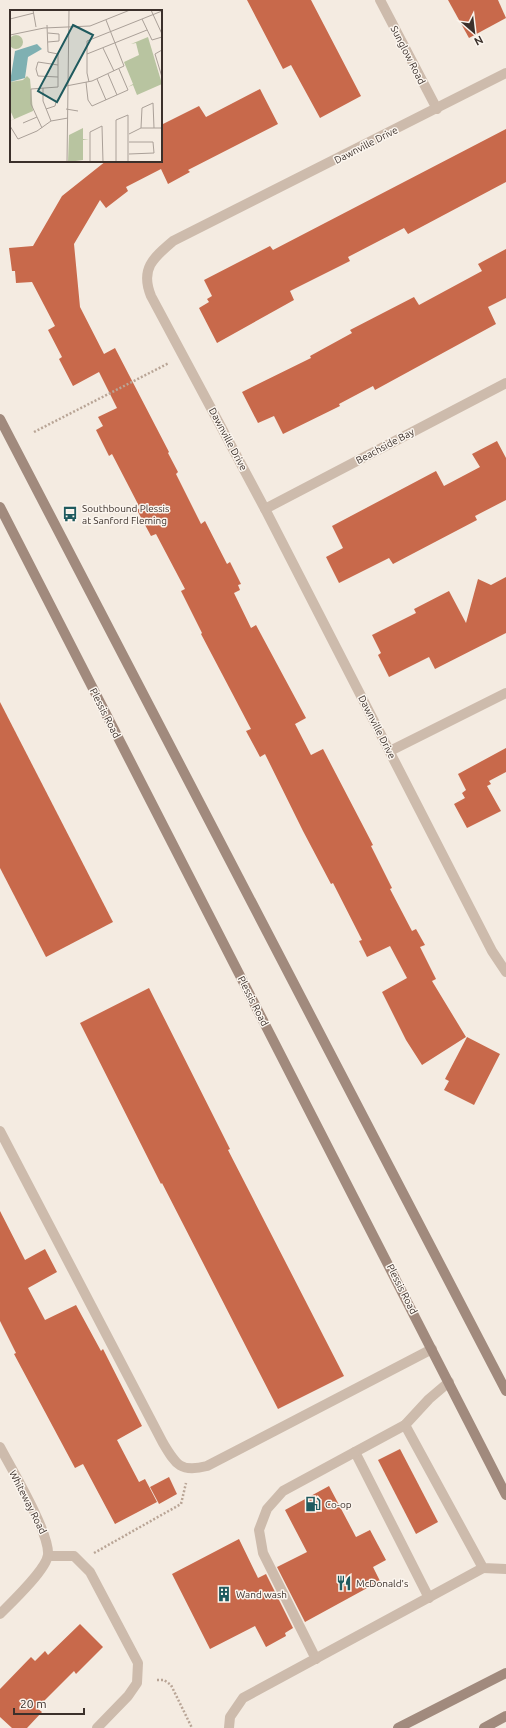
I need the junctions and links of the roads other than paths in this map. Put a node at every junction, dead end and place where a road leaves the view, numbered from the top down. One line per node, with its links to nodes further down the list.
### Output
1 (380, 0): 3 (street, Sunglow Road)
2 (506, 73): 3 (street, Dawnville Drive)
3 (437, 109): 7 (street, Dawnville Drive)
4 (506, 383): 7 (street, Beachside Bay)
5 (0, 419): 14 (main road)
6 (0, 507): 12 (main road, Plessis Road)
7 (264, 509): 9 (street, Dawnville Drive)
8 (506, 693): 9 (street)
9 (390, 751): 10 (street, Dawnville Drive)
10 (506, 972)
11 (0, 1131): 12 (street)
12 (432, 1349): 13 (main road, Plessis Road)
13 (449, 1382): 15 (street); 18 (main road, Plessis Road)
14 (506, 1391)
15 (405, 1425): 17 (street); 20 (street)
16 (0, 1447): 19 (street, Whiteway Road)
17 (355, 1452): 22 (street); 24 (street)
18 (506, 1495)
19 (48, 1556): 23 (street); 27 (street)
20 (483, 1568): 21 (street); 22 (street)
21 (506, 1569)
22 (429, 1598): 24 (street)
23 (0, 1614)
24 (316, 1659): 28 (street)
25 (506, 1673): 29 (main road)
26 (506, 1716): 30 (main road)
27 (97, 1728)
28 (229, 1728)
29 (398, 1728)
30 (484, 1728)

